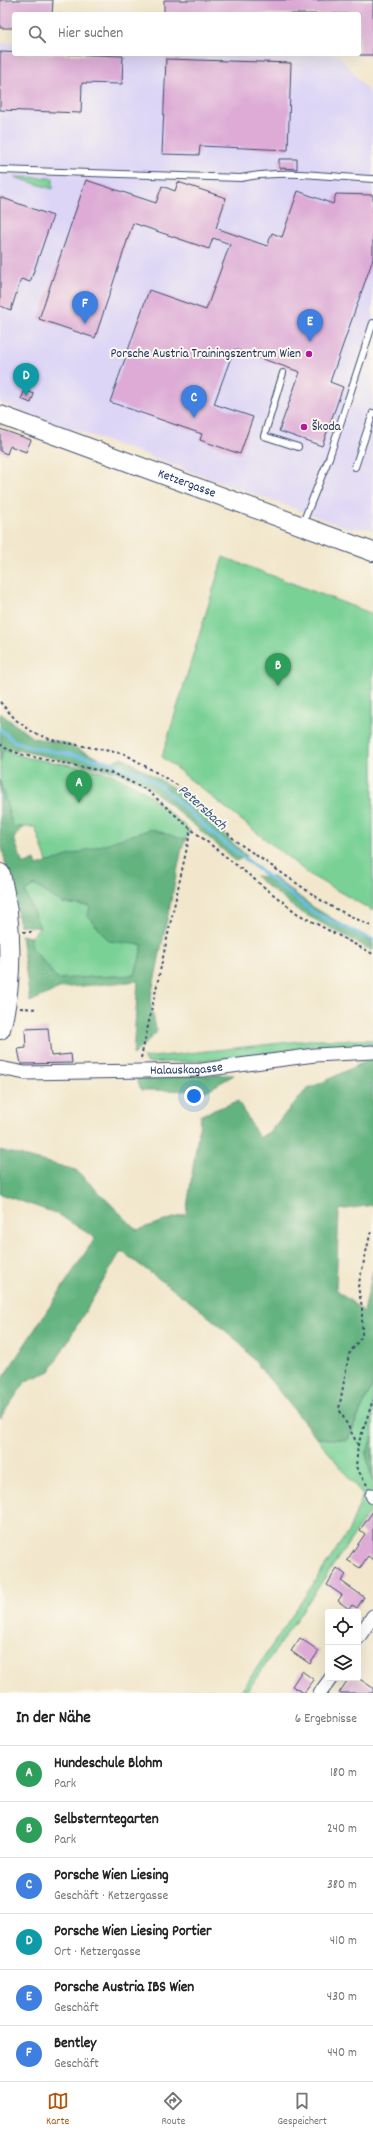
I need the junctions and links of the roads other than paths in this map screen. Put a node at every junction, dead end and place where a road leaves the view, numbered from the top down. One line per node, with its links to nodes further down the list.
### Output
1 (0, 170): 2 (lane)
2 (373, 179)
3 (373, 323): 9 (lane)
4 (283, 374): 7 (lane)
5 (373, 413): 8 (lane)
6 (0, 415): 9 (main road, Ketzergasse)
7 (298, 447)
8 (355, 466)
9 (302, 527): 10 (main road, Ketzergasse)
10 (373, 552)
11 (0, 874): 12 (main road)
12 (0, 1029)
13 (373, 1052): 14 (street, Halauskagasse)
14 (0, 1068)
15 (373, 1616): 16 (street)
16 (361, 1634)
17 (329, 1681): 18 (street)
18 (320, 1693)

